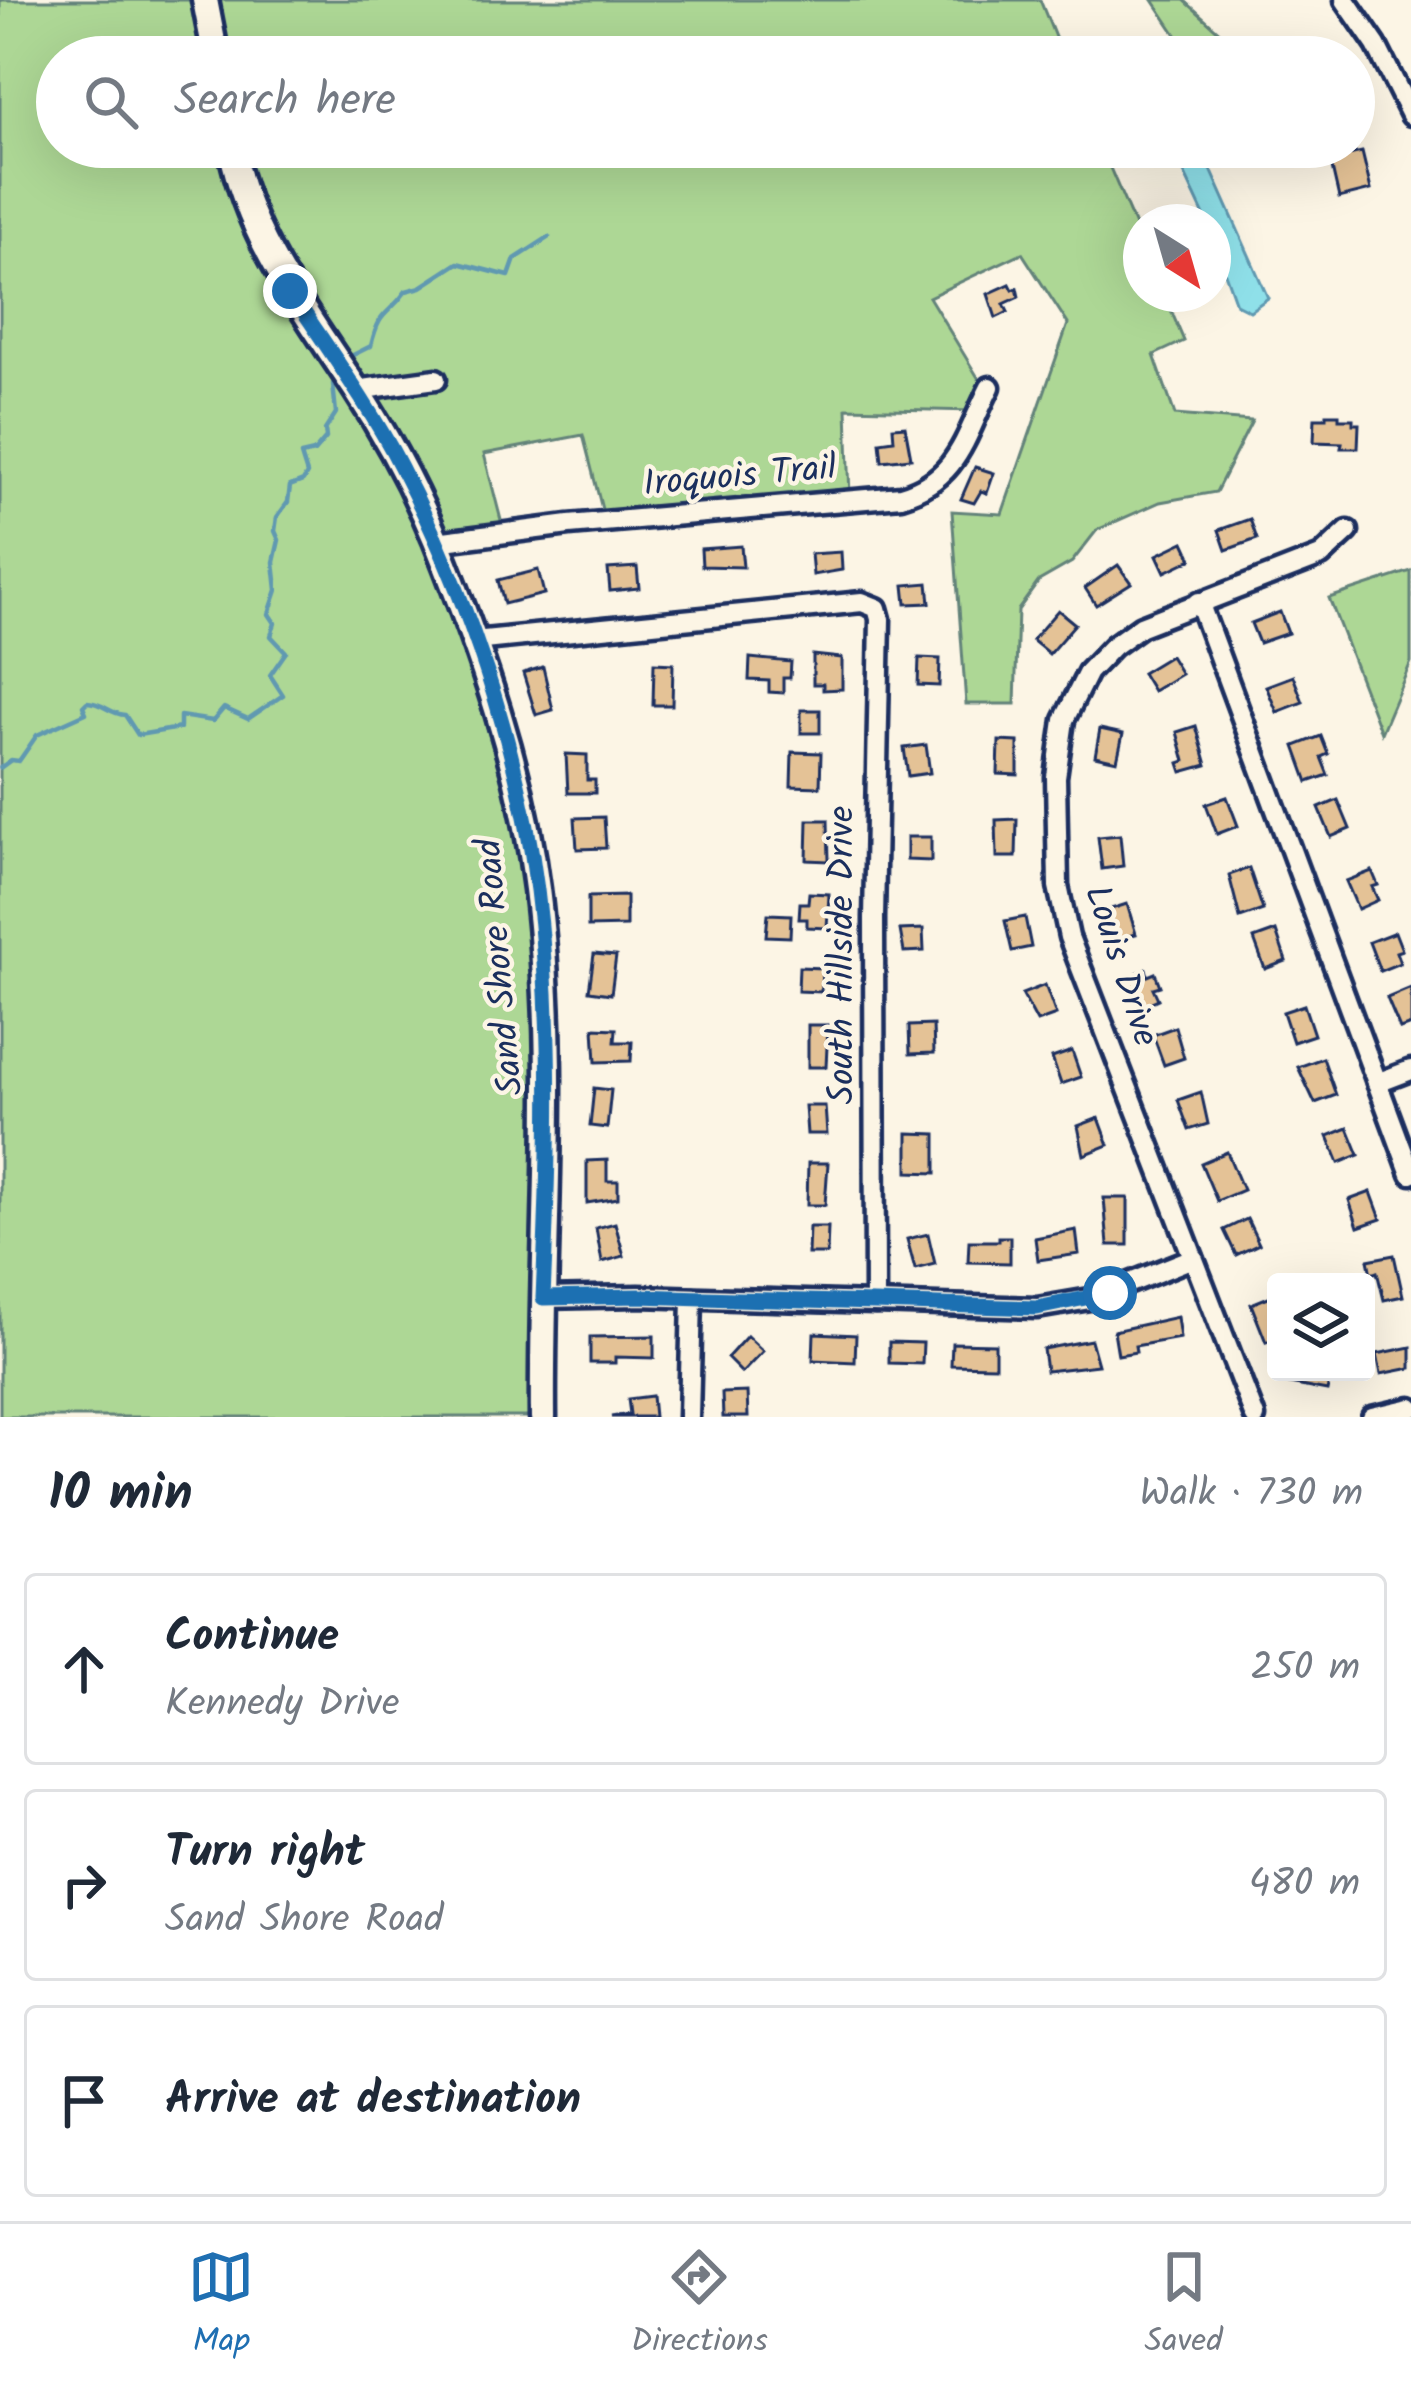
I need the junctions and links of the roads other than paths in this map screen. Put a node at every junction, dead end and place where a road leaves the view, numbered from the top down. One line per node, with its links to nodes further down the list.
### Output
1 (205, 0): 3 (street)
2 (1345, 0): 4 (street)
3 (211, 36)
4 (1370, 36)
5 (1375, 44): 6 (street)
6 (1411, 115)
7 (237, 168): 10 (street, Sand Shore Road)
8 (436, 379): 10 (street)
9 (990, 387): 12 (street, Iroquois Trail)
10 (356, 389): 12 (street, Sand Shore Road)
11 (1348, 531): 13 (street, Louis Drive)
12 (436, 542): 14 (street, Sand Shore Road)
13 (1198, 602): 16 (street); 18 (street, Louis Drive)
14 (474, 641): 19 (street, Sand Shore Road); 21 (street, South Hillside Drive)
15 (1411, 1070): 16 (street)
16 (1377, 1084): 17 (street)
17 (1411, 1174)
18 (1192, 1258): 21 (street); 25 (street, Louis Drive)
19 (543, 1298): 20 (street); 23 (street, Sand Shore Road)
20 (692, 1298): 21 (street); 24 (street)
21 (874, 1303)
22 (1411, 1408): 26 (street)
23 (543, 1417)
24 (689, 1417)
25 (1255, 1417)
26 (1372, 1417)

